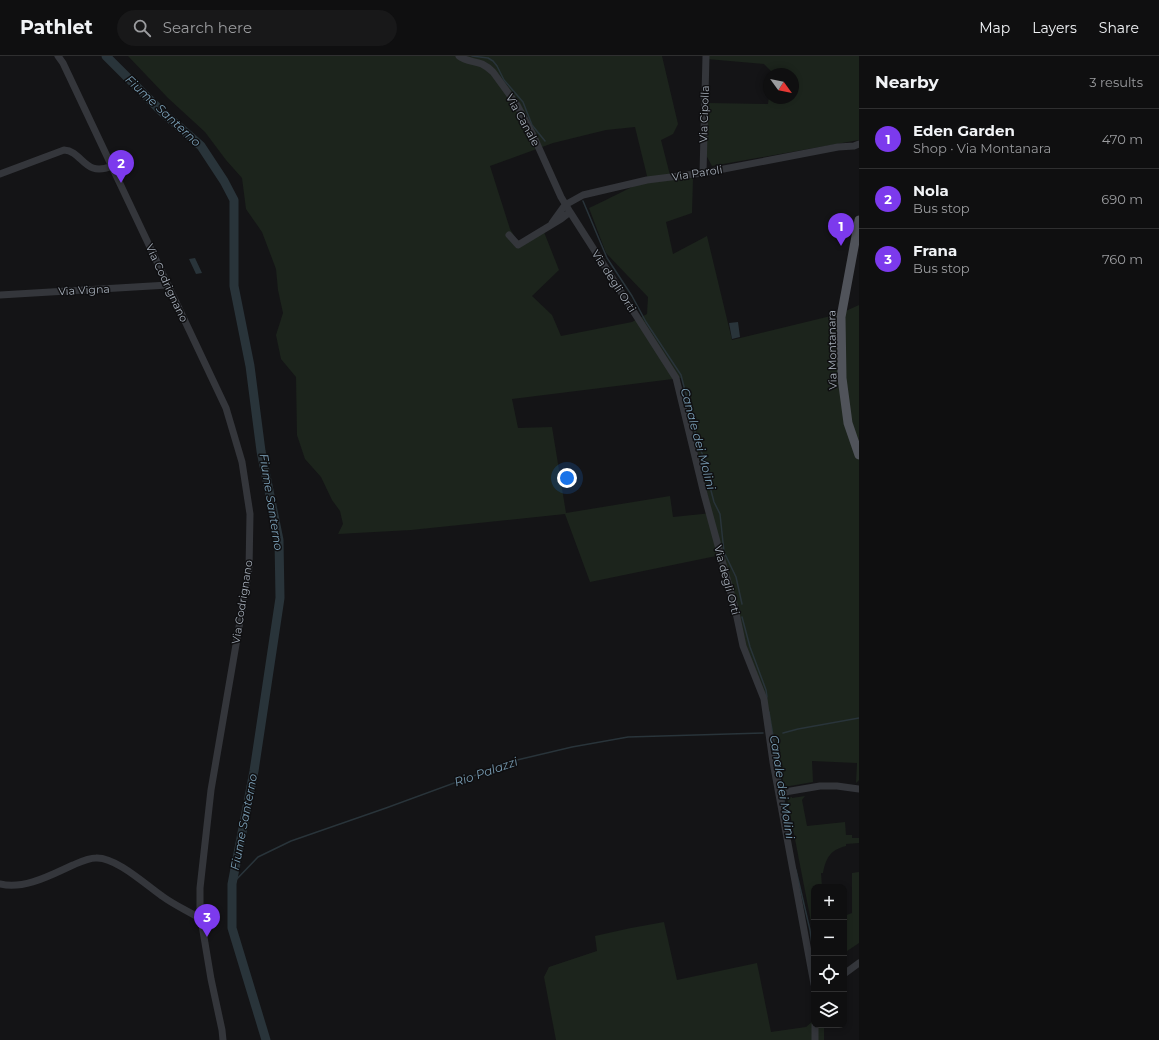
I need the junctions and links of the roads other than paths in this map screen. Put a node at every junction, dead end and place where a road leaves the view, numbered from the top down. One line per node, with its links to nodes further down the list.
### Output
1 (58, 56): 5 (street, Via Codrignano)
2 (459, 56): 8 (street, Via Canale)
3 (706, 56): 6 (street, Via Cipolla)
4 (857, 147): 6 (street, Via Paroli)
5 (112, 166): 7 (street); 13 (street, Via Codrignano)
6 (703, 173): 8 (street, Via Paroli)
7 (0, 174)
8 (566, 205): 9 (street, Via degli Orti); 11 (street, Via Paroli)
9 (570, 212): 11 (street, Via Paroli); 17 (street, Via degli Orti)
10 (859, 220): 15 (main road, Via Montanara)
11 (552, 223): 12 (street, Via Paroli)
12 (509, 235)
13 (168, 286): 14 (street, Via Vigna); 19 (street, Via Codrignano)
14 (0, 295)
15 (859, 455)
16 (859, 789): 17 (street)
17 (783, 793): 20 (street, Via degli Orti)
18 (0, 884): 19 (street)
19 (201, 919): 24 (street, Via Codrignano)
20 (811, 961)
21 (859, 964): 22 (street)
22 (847, 972)
23 (815, 1028): 25 (street)
24 (223, 1040)
25 (815, 1040)

